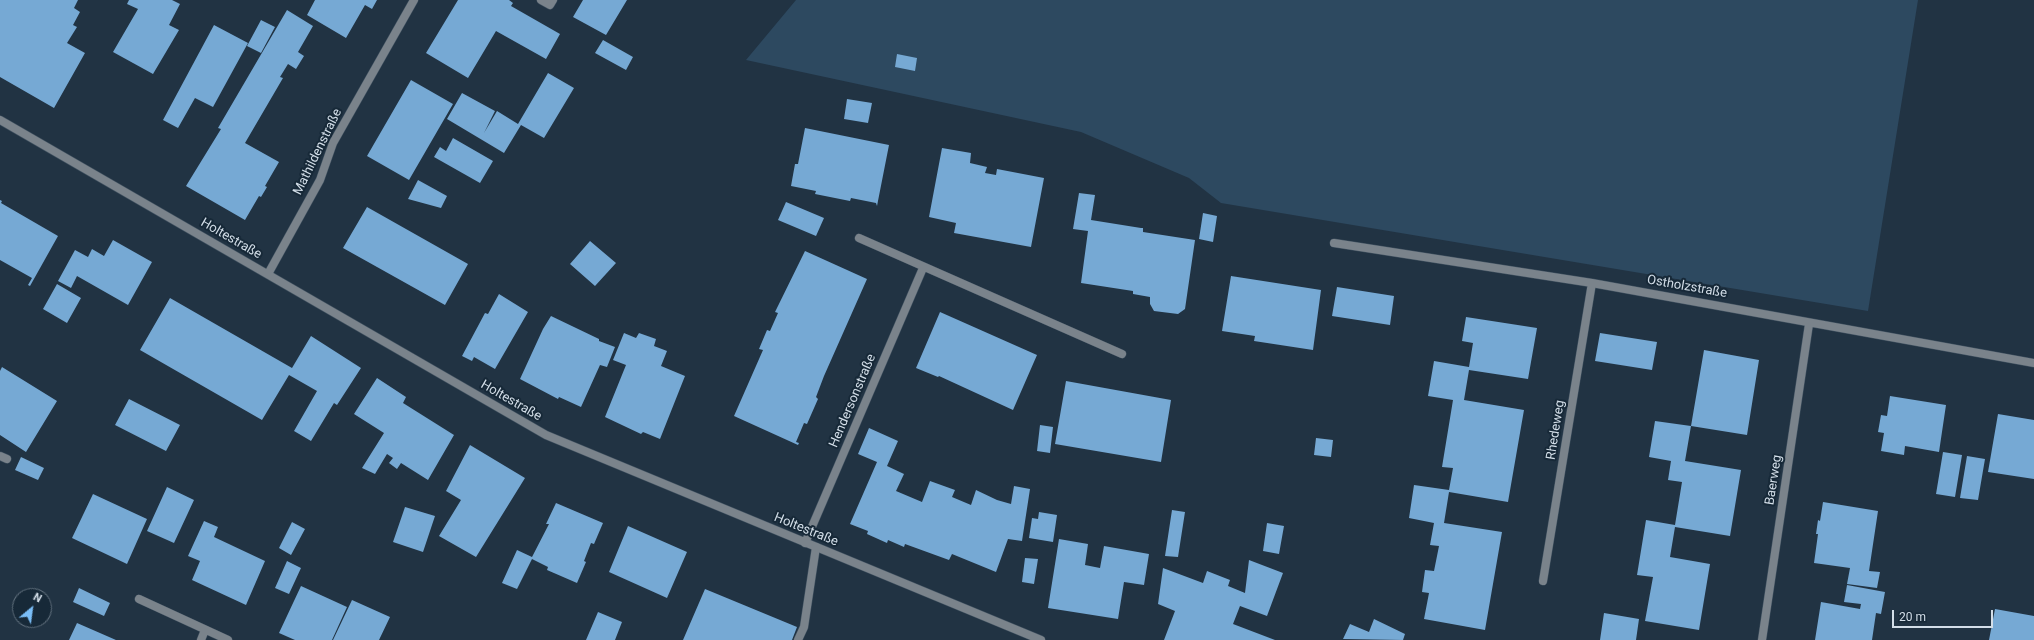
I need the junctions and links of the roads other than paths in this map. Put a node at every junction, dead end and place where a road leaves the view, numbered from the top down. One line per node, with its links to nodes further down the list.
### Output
1 (414, 0): 8 (street, Mathildenstraße)
2 (541, 0): 3 (street)
3 (553, 0)
4 (0, 120): 8 (street, Holtestraße)
5 (859, 238): 7 (street)
6 (1334, 243): 9 (street, Ostholzstraße)
7 (923, 268): 11 (street); 13 (street, Hendersonstraße)
8 (268, 274): 13 (street, Holtestraße)
9 (1592, 283): 10 (street, Ostholzstraße); 15 (street, Rhedeweg)
10 (1809, 324): 12 (street, Ostholzstraße); 22 (street, Baerweg)
11 (1122, 354)
12 (2034, 364)
13 (805, 543): 14 (street, Holtestraße)
14 (816, 547): 20 (street); 21 (street, Holtestraße)
15 (1543, 581)
16 (139, 599): 17 (street)
17 (205, 630): 18 (street); 19 (street)
18 (200, 640)
19 (228, 640)
20 (798, 640)
21 (1042, 640)
22 (1762, 640)

